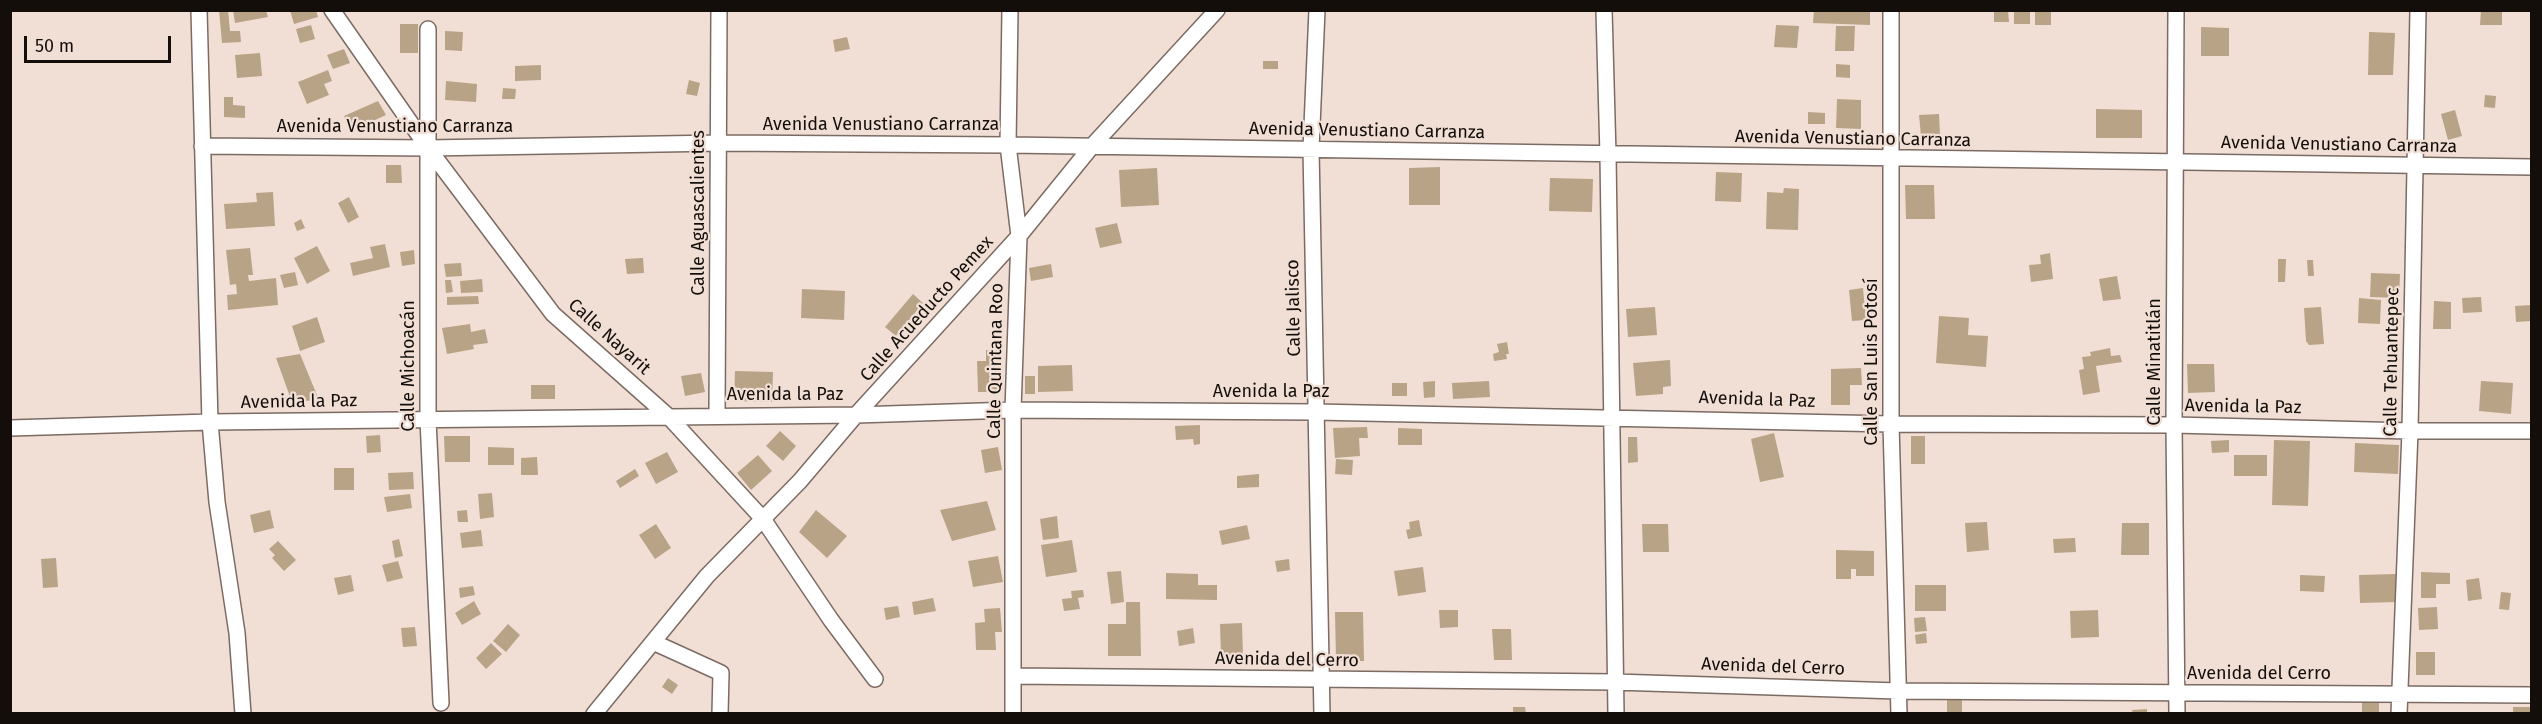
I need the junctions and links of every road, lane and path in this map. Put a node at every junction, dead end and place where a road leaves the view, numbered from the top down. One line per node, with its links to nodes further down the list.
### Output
1 (199, 10): 14 (street)
2 (332, 10): 16 (street, Calle Nayarit)
3 (719, 10): 12 (street, Calle Aguascalientes)
4 (1010, 10): 13 (street, Calle Quintana Roo)
5 (1217, 10): 15 (street, Calle Acueducto Pemex)
6 (1317, 10): 17 (street, Calle Jalisco)
7 (1604, 10): 18 (street)
8 (1891, 10): 19 (street, Calle San Luis Potosí)
9 (2176, 10): 20 (street, Calle Minatitlán)
10 (2418, 10): 21 (street, Calle Tehuantepec)
11 (428, 29): 16 (street, Calle Michoacán)
12 (719, 143): 13 (street, Avenida Venustiano Carranza); 16 (street, Avenida Venustiano Carranza); 26 (street, Calle Aguascalientes)
13 (1008, 145): 15 (street, Avenida Venustiano Carranza); 23 (street, Calle Quintana Roo)
14 (202, 146): 16 (street, Avenida Venustiano Carranza); 31 (street)
15 (1092, 146): 17 (street, Avenida Venustiano Carranza); 23 (street, Calle Acueducto Pemex)
16 (428, 148): 28 (street, Calle Nayarit); 30 (street, Calle Michoacán)
17 (1311, 148): 18 (street, Avenida Venustiano Carranza); 25 (street, Calle Jalisco)
18 (1608, 155): 19 (street, Avenida Venustiano Carranza); 29 (street)
19 (1891, 159): 20 (street, Avenida Venustiano Carranza); 32 (street, Calle San Luis Potosí)
20 (2175, 163): 21 (street, Avenida Venustiano Carranza); 33 (street, Calle Minatitlán)
21 (2416, 166): 22 (street, Avenida Venustiano Carranza); 35 (street, Calle Tehuantepec)
22 (2532, 167)
23 (1019, 236): 24 (street, Calle Quintana Roo); 27 (street, Calle Acueducto Pemex)
24 (1013, 410): 25 (street, Avenida la Paz); 27 (street, Avenida la Paz); 39 (street, Calle Quintana Roo)
25 (1316, 412): 29 (street, Avenida la Paz); 41 (street, Calle Jalisco)
26 (717, 415): 27 (street, Avenida la Paz); 28 (street, Avenida la Paz)
27 (856, 415): 37 (street, Calle Acueducto Pemex)
28 (668, 416): 30 (street, Avenida la Paz); 37 (street, Calle Nayarit)
29 (1611, 416): 32 (street, Avenida la Paz); 42 (street)
30 (428, 419): 31 (street, Avenida la Paz); 47 (street, Calle Michoacán)
31 (210, 422): 34 (street, Avenida la Paz); 48 (street)
32 (1891, 423): 33 (street, Avenida la Paz); 43 (street, Calle San Luis Potosí)
33 (2174, 425): 35 (street, Avenida la Paz); 44 (street, Calle Minatitlán)
34 (10, 428)
35 (2410, 431): 36 (street, Avenida la Paz); 45 (street, Calle Tehuantepec)
36 (2532, 431)
37 (763, 519): 38 (street, Calle Acueducto Pemex); 40 (street, Calle Nayarit)
38 (653, 642): 49 (street, Calle Acueducto Pemex); 50 (street)
39 (1014, 676): 41 (street, Avenida del Cerro); 51 (street, Calle Quintana Roo)
40 (874, 679)
41 (1322, 680): 42 (street, Avenida del Cerro); 52 (street, Calle Jalisco)
42 (1615, 682): 43 (street, Avenida del Cerro); 53 (street)
43 (1898, 691): 44 (street, Avenida del Cerro); 54 (street, Calle San Luis Potosí)
44 (2176, 693): 45 (street, Avenida del Cerro); 55 (street, Calle Minatitlán)
45 (2400, 694): 46 (street, Avenida del Cerro); 56 (street, Calle Tehuantepec)
46 (2532, 695)
47 (441, 703)
48 (243, 714)
49 (594, 714)
50 (720, 714)
51 (1013, 714)
52 (1322, 714)
53 (1616, 714)
54 (1899, 714)
55 (2176, 714)
56 (2399, 714)

